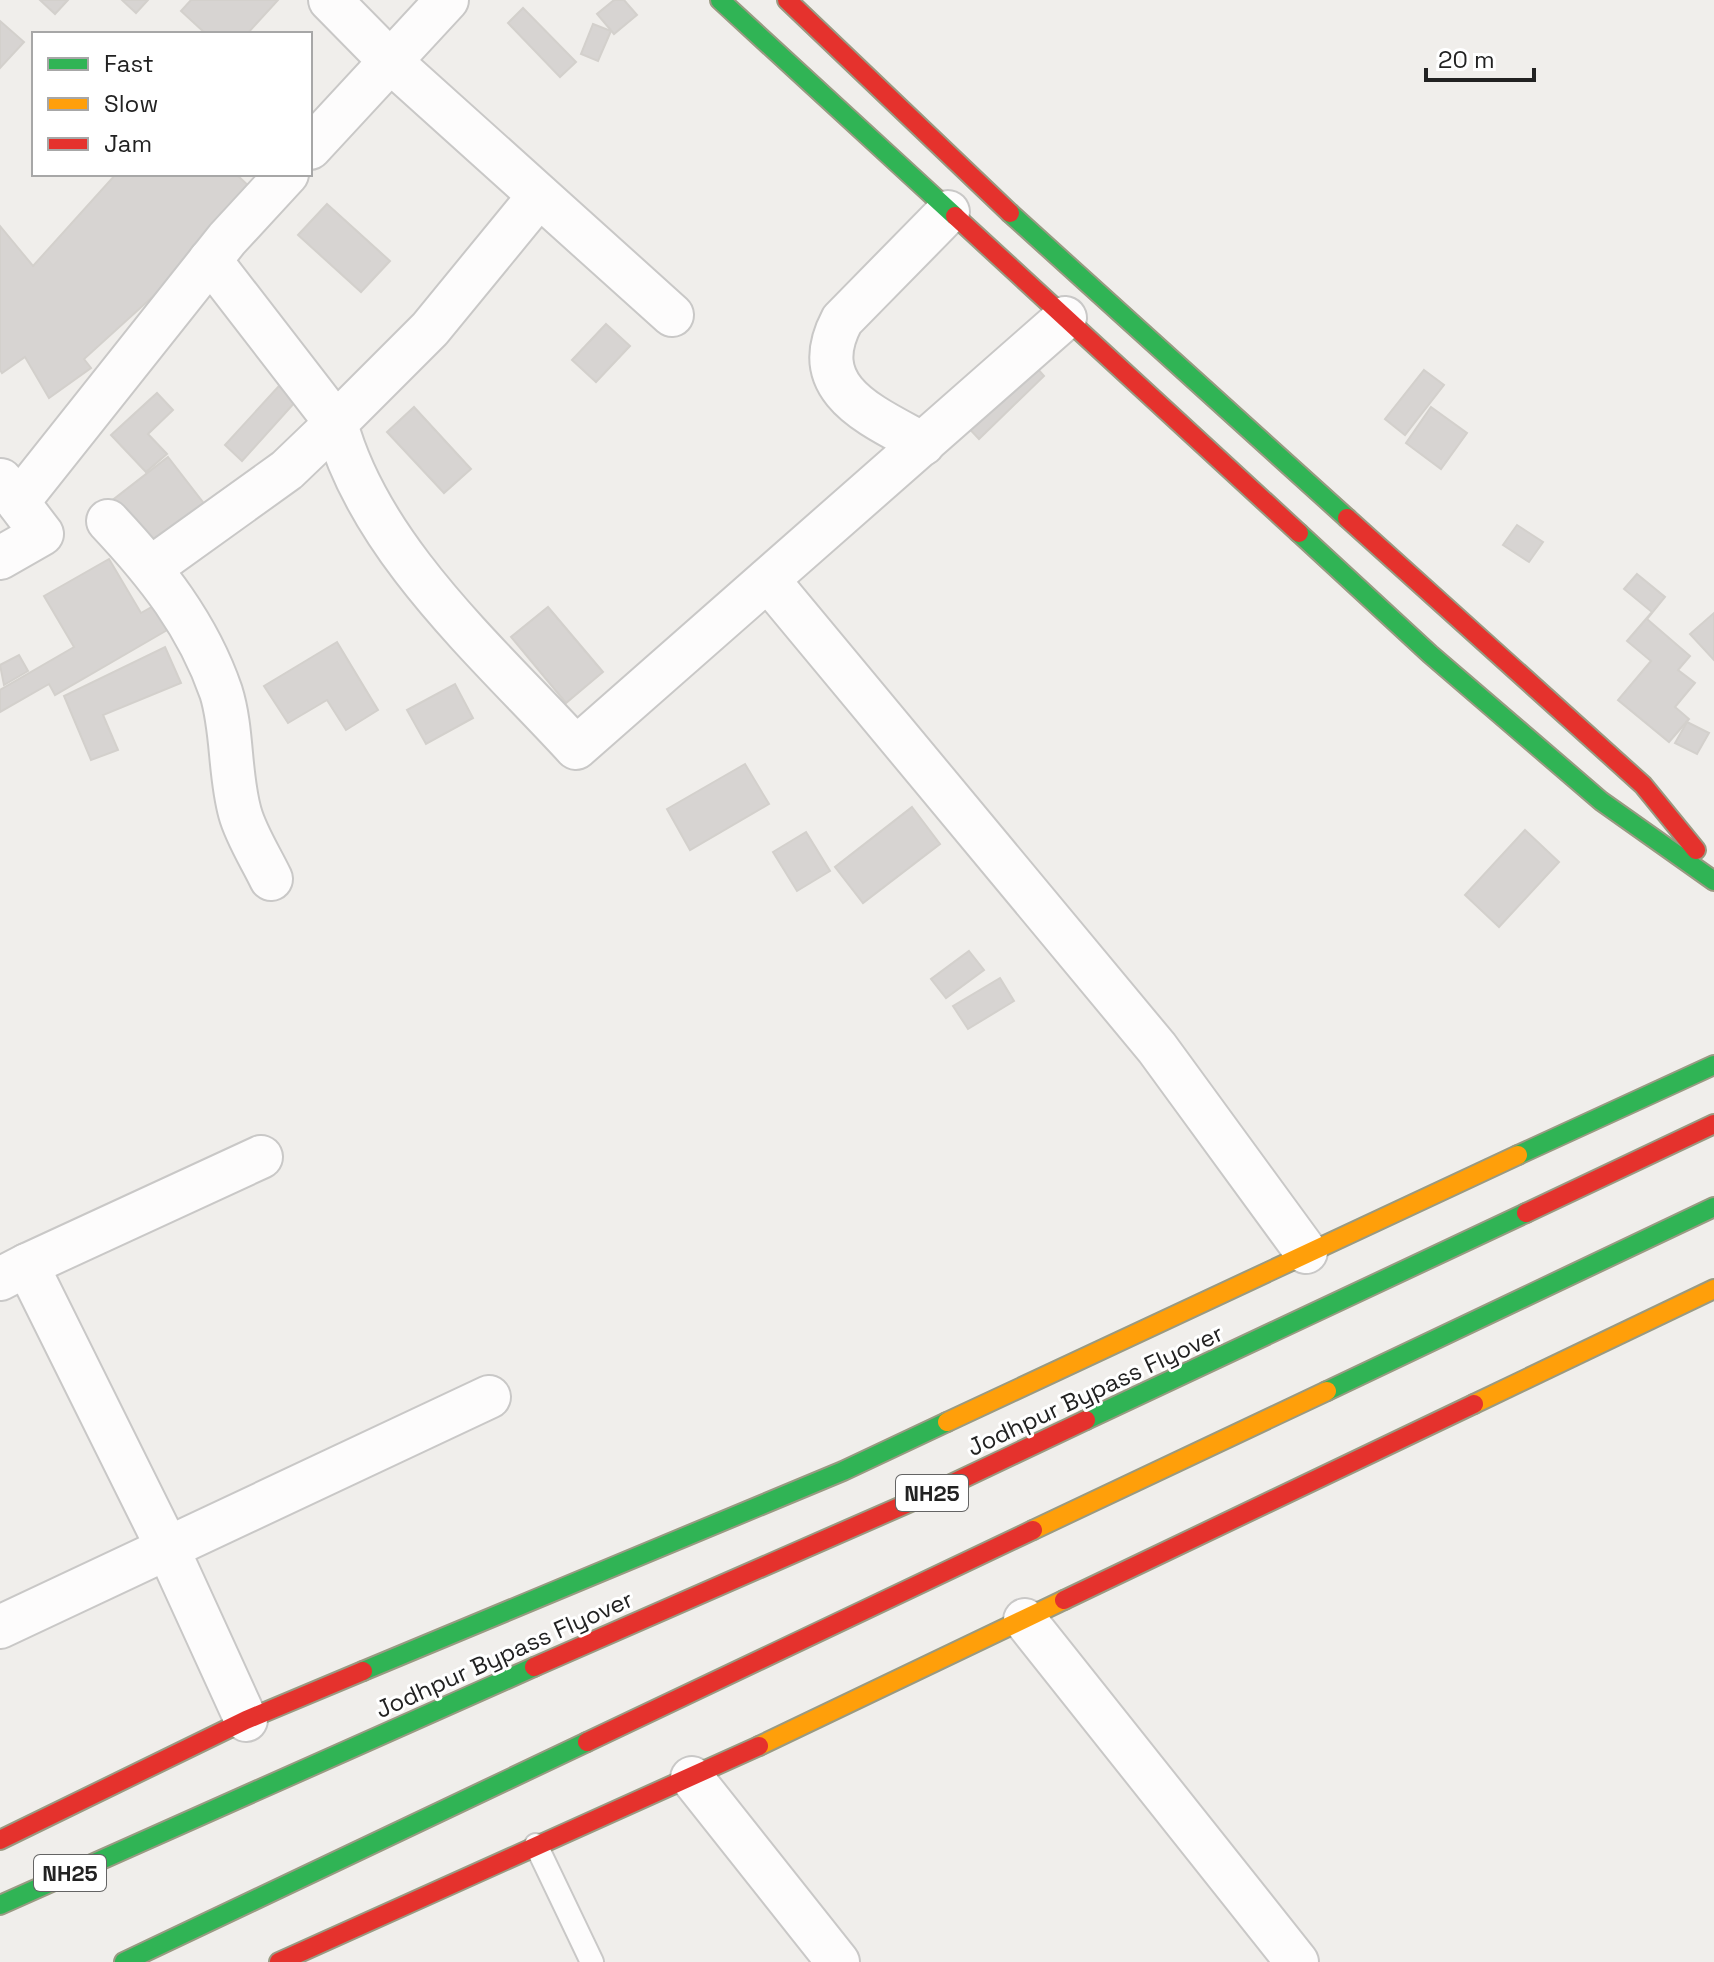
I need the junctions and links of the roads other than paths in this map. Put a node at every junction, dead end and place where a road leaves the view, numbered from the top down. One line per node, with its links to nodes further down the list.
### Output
1 (330, 0): 5 (street)
2 (447, 0): 5 (street)
3 (720, 0): 9 (main road)
4 (787, 0): 20 (main road)
5 (390, 61): 6 (street); 8 (street)
6 (312, 146)
7 (285, 176): 10 (street)
8 (539, 196): 11 (street); 13 (street)
9 (948, 212): 12 (main road); 14 (street)
10 (210, 260): 13 (street); 15 (street)
11 (672, 315)
12 (1065, 318): 14 (street); 22 (main road)
13 (336, 423): 18 (street); 19 (street)
14 (923, 444): 19 (street)
15 (9, 491): 17 (street)
16 (108, 521): 18 (street)
17 (0, 558)
18 (152, 567): 21 (street)
19 (768, 580): 27 (street)
20 (1714, 873)
21 (271, 879)
22 (1714, 881)
23 (1714, 1065): 27 (main road)
24 (1714, 1124): 38 (main road, Jodhpur Bypass Flyover / NH25)
25 (261, 1157): 28 (street)
26 (1714, 1207): 39 (main road)
27 (1306, 1252): 34 (main road)
28 (14, 1272): 31 (street)
29 (1714, 1289): 32 (main road)
30 (489, 1397): 31 (street)
31 (167, 1547): 33 (street); 34 (street)
32 (1025, 1620): 35 (main road); 43 (street)
33 (0, 1627)
34 (246, 1720): 36 (main road)
35 (692, 1778): 37 (main road); 42 (street)
36 (0, 1840)
37 (536, 1845): 40 (main road); 41 (lane)
38 (0, 1905)
39 (124, 1962)
40 (279, 1962)
41 (592, 1962)
42 (838, 1962)
43 (1297, 1962)

